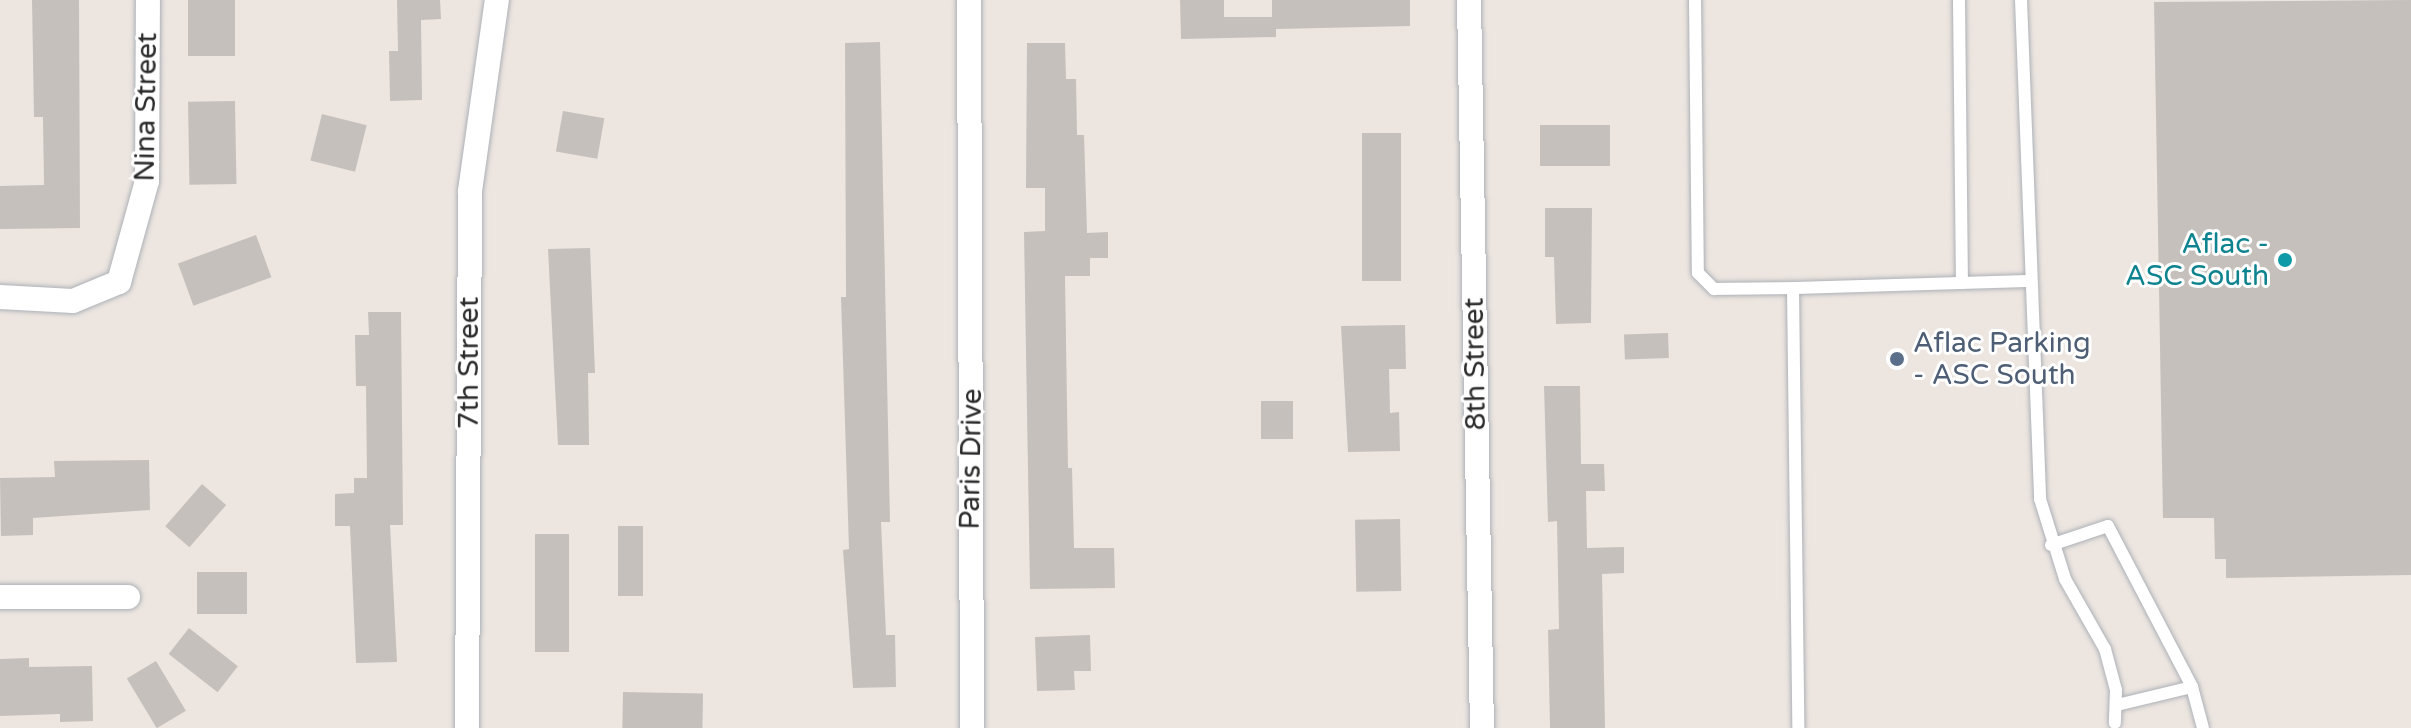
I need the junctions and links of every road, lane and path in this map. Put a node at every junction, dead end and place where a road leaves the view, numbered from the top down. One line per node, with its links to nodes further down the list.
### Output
1 (148, 0): 11 (street, Nina Street)
2 (497, 0): 18 (street, 7th Street)
3 (969, 0): 19 (street, Paris Drive)
4 (1469, 0): 20 (street, 8th Street)
5 (1695, 0): 10 (lane)
6 (1959, 0): 9 (lane)
7 (2021, 0): 8 (lane)
8 (2029, 281): 9 (lane); 12 (lane)
9 (1962, 283): 10 (lane)
10 (1793, 288): 21 (lane)
11 (0, 297)
12 (2051, 545): 15 (lane); 16 (lane)
13 (0, 597): 14 (street)
14 (128, 597)
15 (2192, 687): 16 (lane); 22 (lane)
16 (2117, 705): 17 (lane)
17 (2116, 726)
18 (467, 728)
19 (972, 728)
20 (1482, 728)
21 (1798, 728)
22 (2203, 728)

